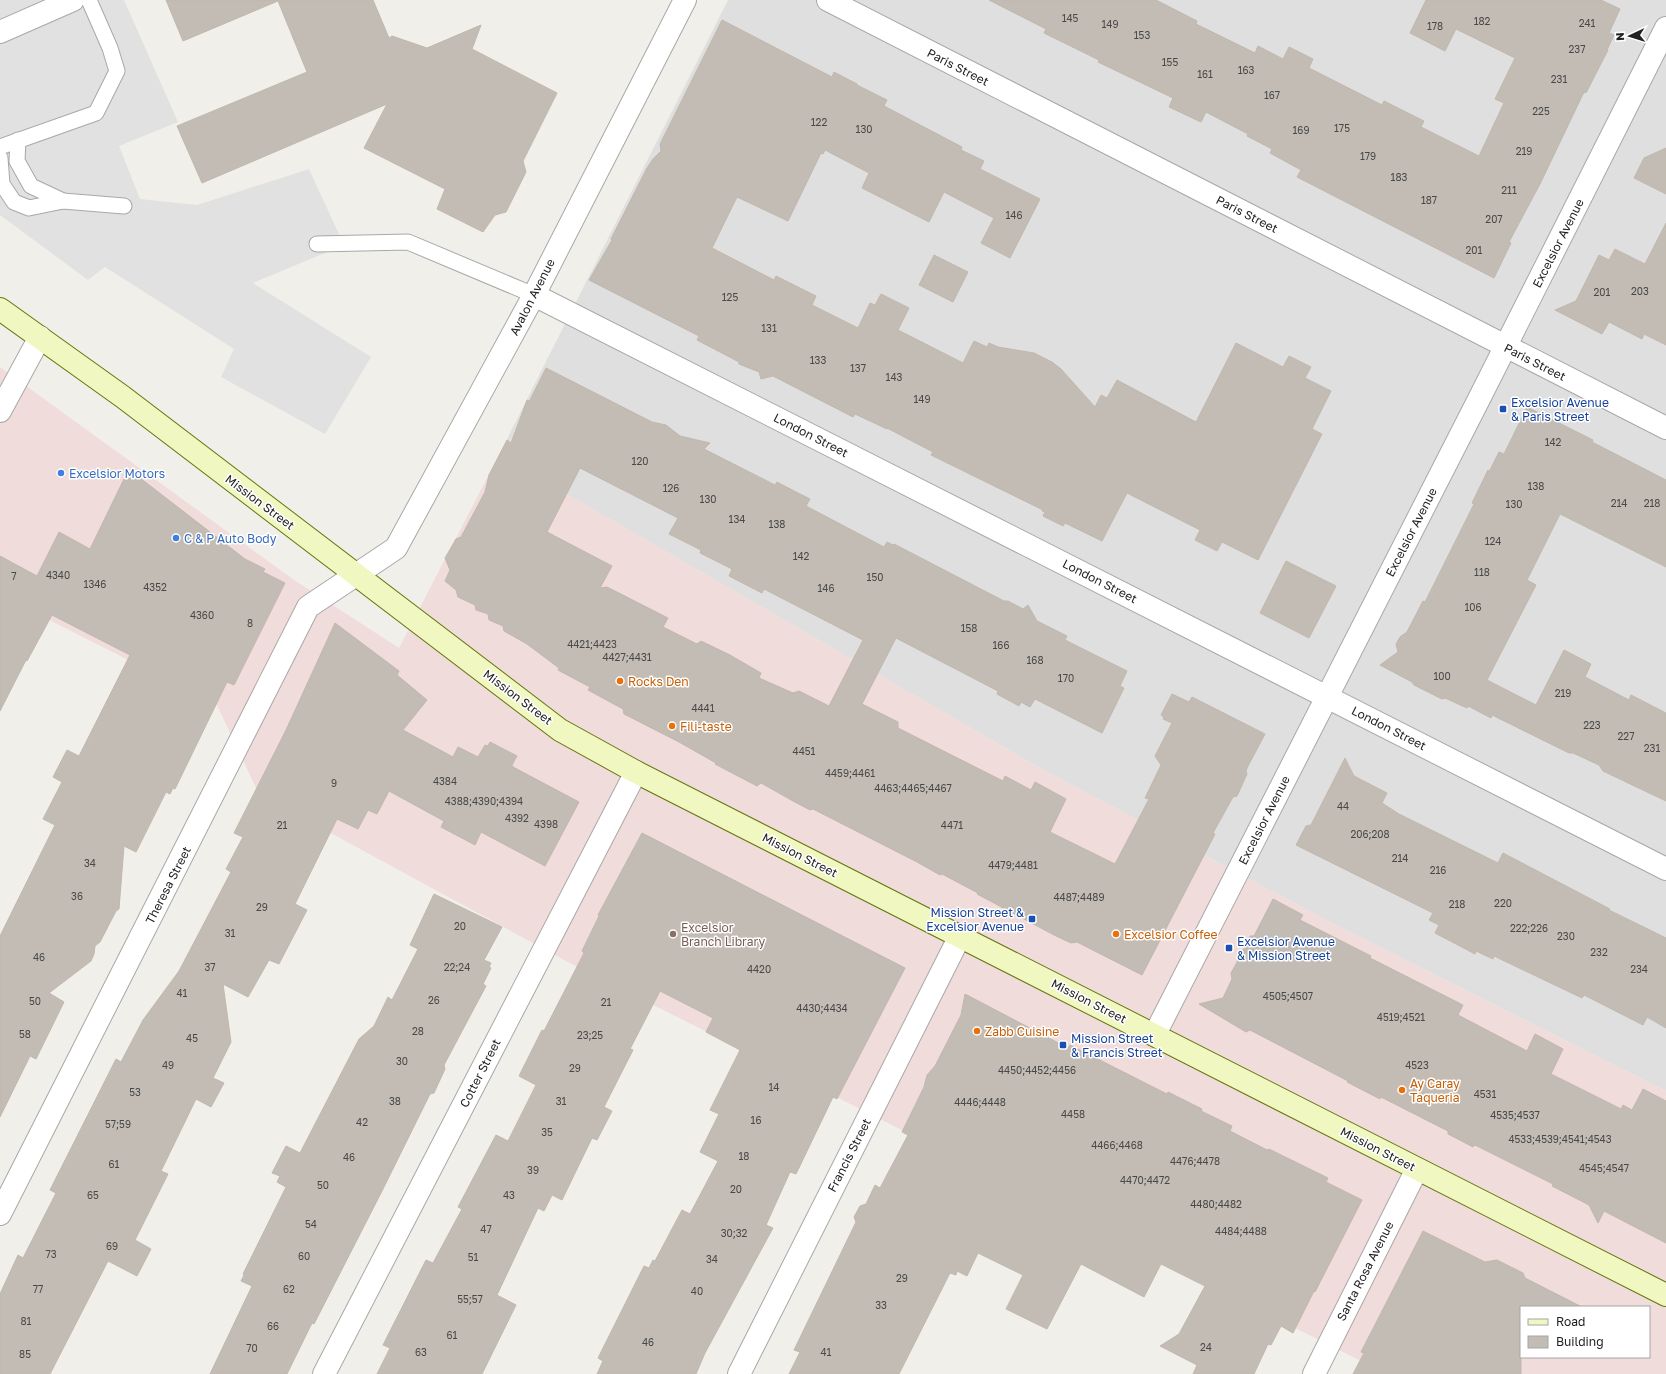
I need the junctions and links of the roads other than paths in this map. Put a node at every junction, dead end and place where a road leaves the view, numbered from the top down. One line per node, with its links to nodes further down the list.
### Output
1 (73, 0): 6 (street)
2 (89, 0): 7 (lane)
3 (685, 0): 13 (street, Avalon Avenue)
4 (828, 0): 16 (street, Paris Street)
5 (1666, 28): 16 (street, Excelsior Avenue)
6 (0, 32)
7 (18, 140): 8 (lane); 10 (lane)
8 (0, 148)
9 (0, 158): 10 (lane)
10 (63, 201): 11 (lane)
11 (124, 206)
12 (317, 244): 13 (lane)
13 (534, 294): 19 (street, Avalon Avenue); 20 (street, London Street)
14 (0, 309): 15 (main road, Mission Street)
15 (40, 337): 17 (street); 19 (main road, Mission Street)
16 (1506, 346): 18 (street, Paris Street); 20 (street, Excelsior Avenue)
17 (0, 411)
18 (1666, 428)
19 (355, 575): 21 (main road, Mission Street); 26 (street, Theresa Street)
20 (1327, 697): 22 (street, London Street); 24 (street, Excelsior Avenue)
21 (636, 772): 23 (main road, Mission Street); 28 (street, Cotter Street)
22 (1666, 869)
23 (960, 936): 24 (main road, Mission Street); 29 (street, Francis Street)
24 (1155, 1034): 25 (main road, Mission Street)
25 (1417, 1168): 27 (main road, Mission Street); 30 (street, Santa Rosa Avenue)
26 (0, 1214)
27 (1666, 1295)
28 (324, 1374)
29 (739, 1374)
30 (1314, 1374)

